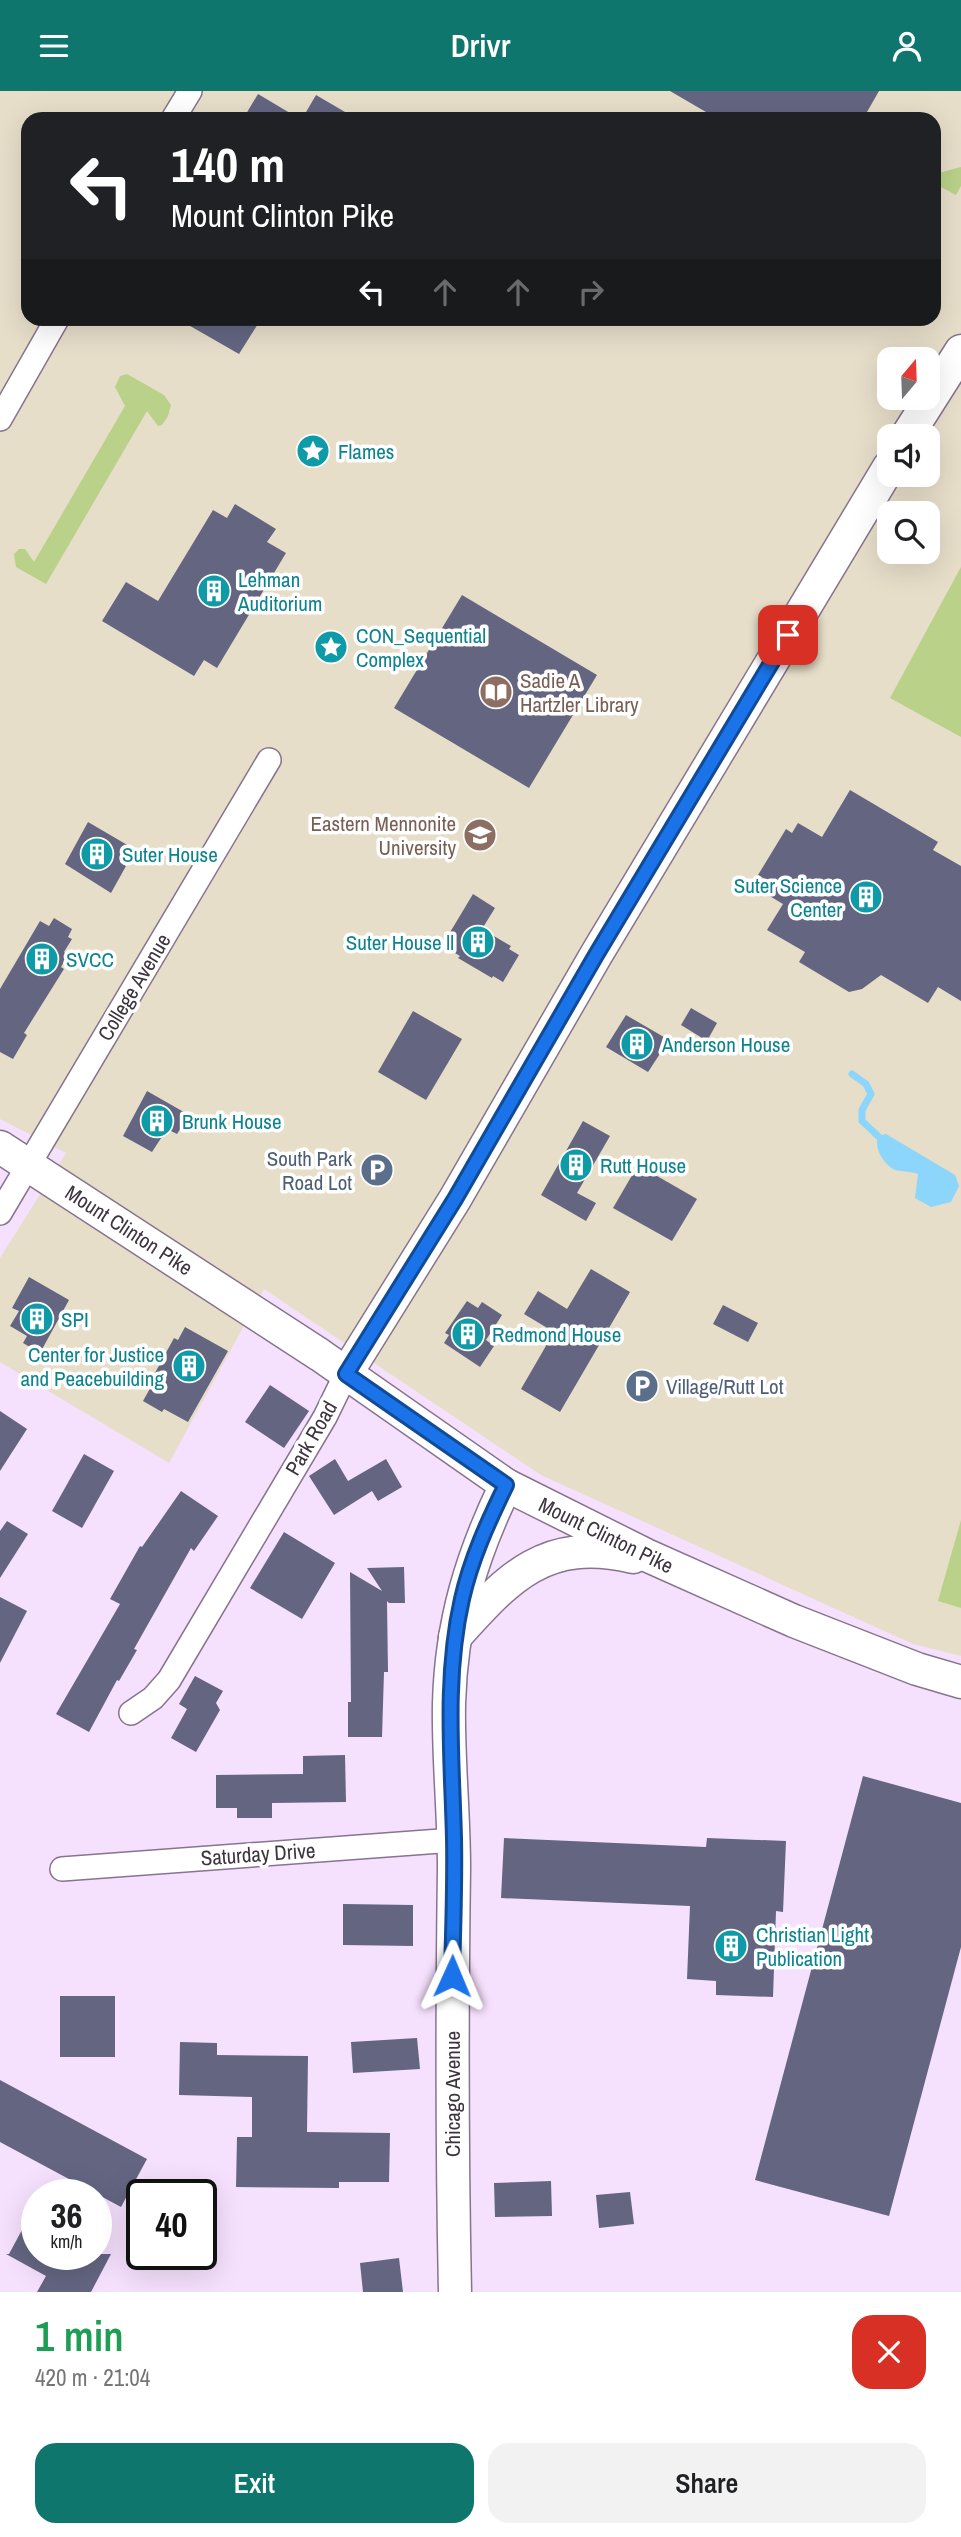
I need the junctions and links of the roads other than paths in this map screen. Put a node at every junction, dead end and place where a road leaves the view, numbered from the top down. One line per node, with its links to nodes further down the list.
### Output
1 (190, 91): 2 (street)
2 (177, 112)
3 (53, 326): 5 (street)
4 (961, 351): 6 (street)
5 (0, 419)
6 (915, 424)
7 (877, 487): 12 (street, Park Road)
8 (269, 760): 10 (street, College Avenue)
9 (0, 1147): 10 (street, Mount Clinton Pike)
10 (28, 1165): 11 (street, College Avenue); 12 (street, Mount Clinton Pike)
11 (0, 1213)
12 (346, 1374): 13 (street, Mount Clinton Pike); 17 (street, Park Road)
13 (506, 1485): 14 (street, Mount Clinton Pike); 15 (street, Chicago Avenue)
14 (671, 1566): 15 (street); 16 (street, Mount Clinton Pike)
15 (455, 1637): 18 (street, Chicago Avenue)
16 (961, 1682)
17 (131, 1713)
18 (454, 1840): 19 (street, Saturday Drive); 20 (street, Chicago Avenue)
19 (62, 1869)
20 (455, 2292)

